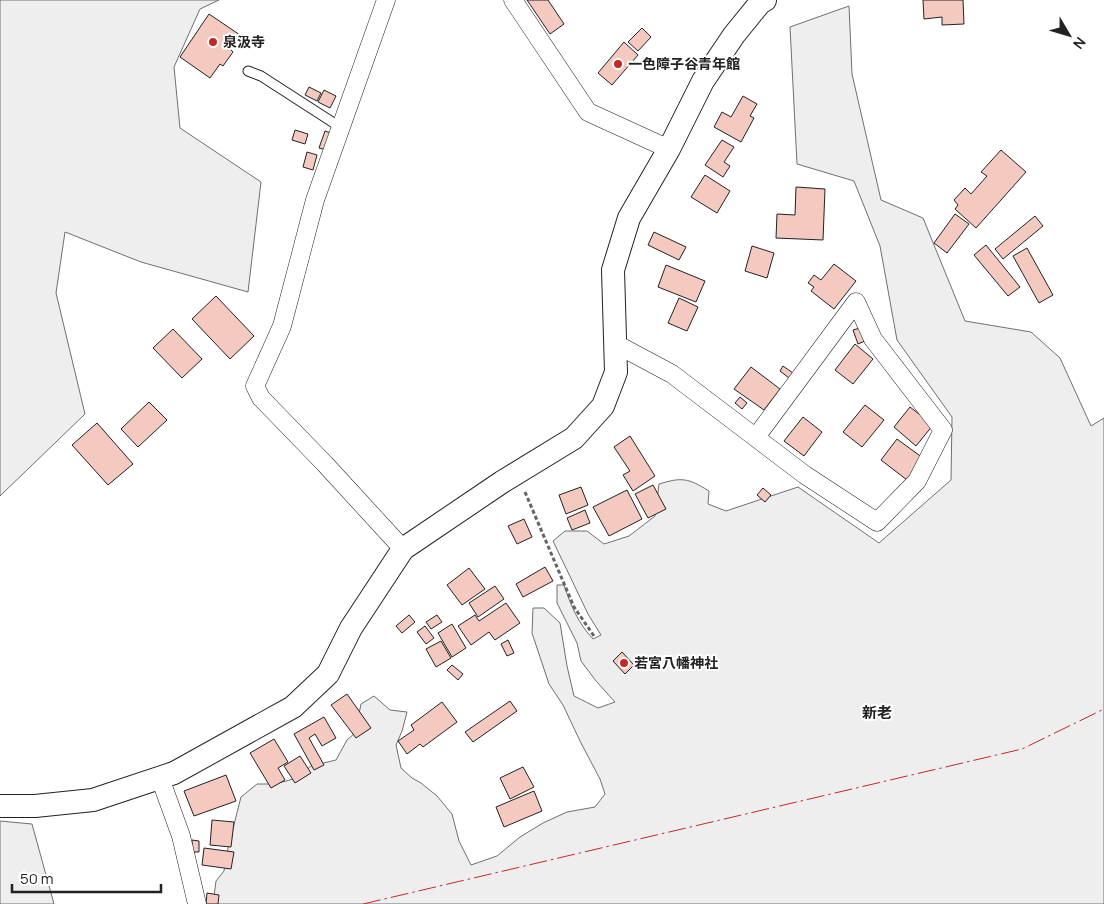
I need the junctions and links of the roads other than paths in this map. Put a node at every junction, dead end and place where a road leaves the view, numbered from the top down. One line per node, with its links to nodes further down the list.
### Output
1 (386, 0): 5 (street)
2 (513, 0): 6 (street)
3 (764, 0): 6 (street)
4 (248, 71): 5 (lane)
5 (340, 127): 9 (street)
6 (669, 149): 7 (street)
7 (614, 343): 8 (street); 9 (street)
8 (756, 438): 8 (street)
9 (403, 549): 10 (street)
10 (160, 778): 11 (street); 12 (street)
11 (0, 806)
12 (198, 904)

